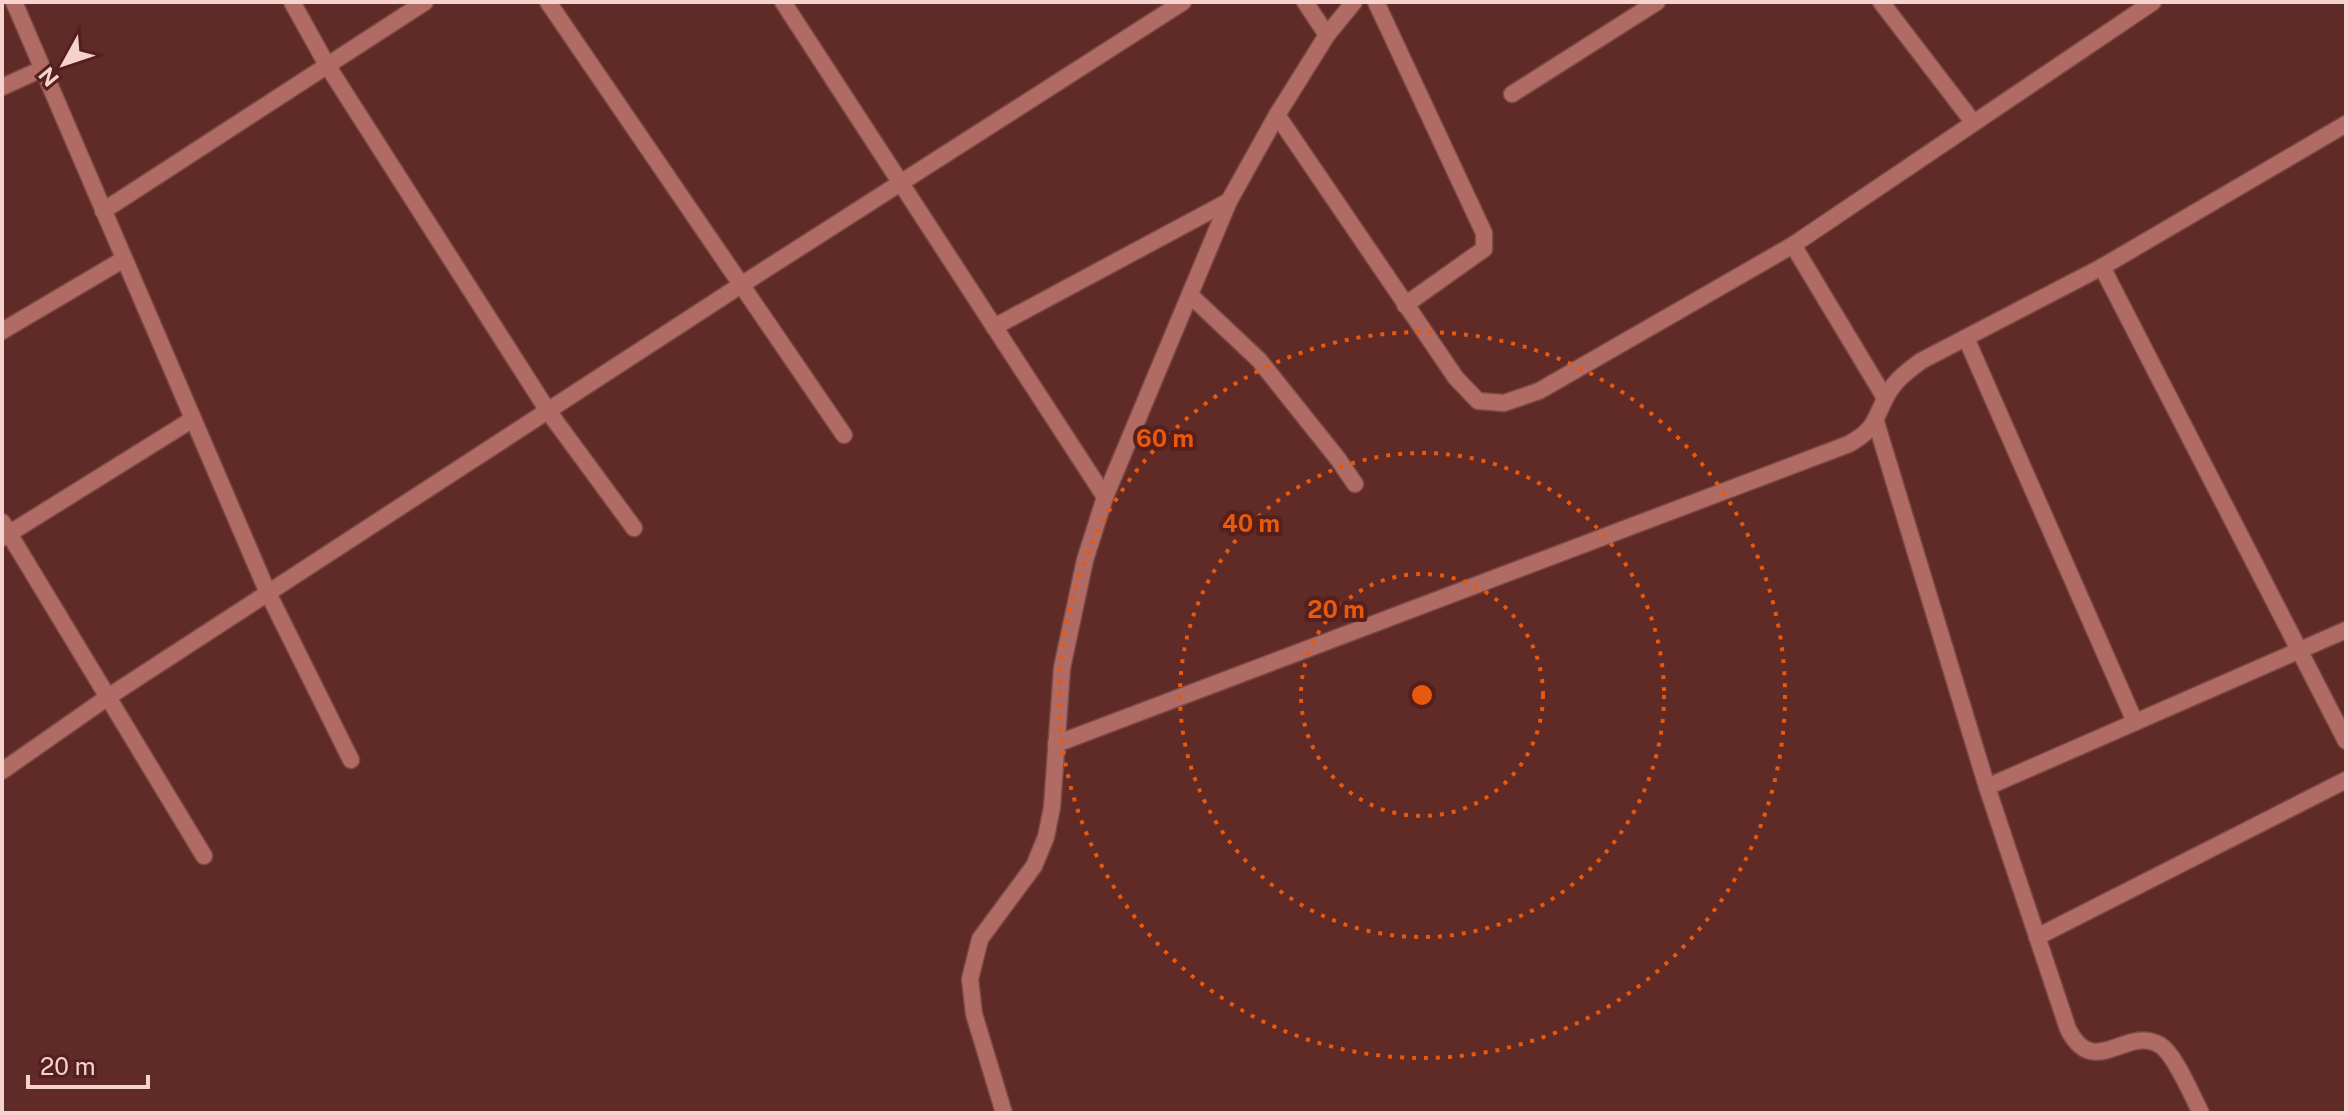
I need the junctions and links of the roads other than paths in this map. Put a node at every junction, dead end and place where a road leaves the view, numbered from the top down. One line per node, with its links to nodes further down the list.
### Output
1 (14, 2): 15 (street)
2 (292, 2): 14 (street)
3 (425, 2): 14 (street)
4 (548, 2): 27 (street)
5 (783, 2): 21 (street)
6 (1183, 2): 21 (street)
7 (1305, 2): 13 (street)
8 (1354, 2): 13 (street)
9 (1376, 2): 29 (street)
10 (1657, 2): 17 (street)
11 (1881, 2): 19 (street)
12 (2153, 2): 19 (street)
13 (1327, 35): 18 (street)
14 (327, 65): 23 (street); 34 (street)
15 (42, 69): 16 (street); 23 (street)
16 (2, 87)
17 (1512, 94)
18 (1277, 115): 22 (street); 29 (street)
19 (1973, 122): 24 (street)
20 (2346, 124): 26 (street)
21 (900, 182): 27 (street); 30 (street)
22 (1229, 201): 28 (street); 30 (street)
23 (103, 211): 25 (street)
24 (1793, 245): 29 (street); 33 (street)
25 (124, 259): 31 (street); 35 (street)
26 (2102, 267): 32 (street); 44 (street)
27 (741, 285): 34 (street); 37 (street)
28 (1190, 295): 38 (street); 39 (street)
29 (1405, 305)
30 (994, 327): 39 (street)
31 (2, 331)
32 (1966, 338): 33 (street); 46 (street)
33 (1885, 398): 36 (street)
34 (548, 411): 40 (street); 42 (street)
35 (193, 419): 41 (street); 42 (street)
36 (1876, 422): 48 (street); 52 (street)
37 (844, 435)
38 (1355, 484)
39 (1105, 497): 48 (street)
40 (634, 528)
41 (4, 531): 45 (street)
42 (268, 593): 45 (street); 49 (street)
43 (2346, 630): 44 (street)
44 (2300, 651): 46 (street); 47 (street)
45 (108, 697): 50 (street); 53 (street)
46 (2135, 722): 52 (street)
47 (2346, 741)
48 (1056, 744): 55 (street)
49 (351, 760)
50 (2, 771)
51 (2346, 780): 54 (street)
52 (1987, 787): 54 (street)
53 (204, 856)
54 (2037, 937): 56 (street)
55 (1004, 1113)
56 (2201, 1113)

